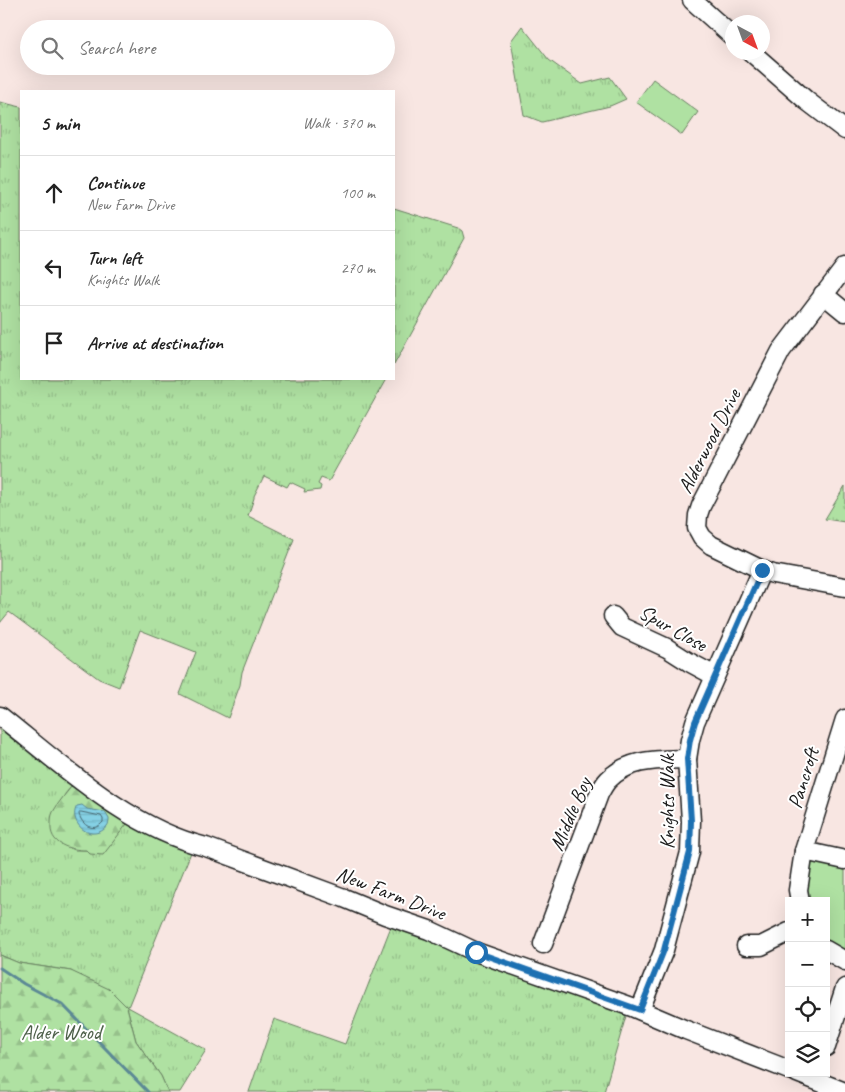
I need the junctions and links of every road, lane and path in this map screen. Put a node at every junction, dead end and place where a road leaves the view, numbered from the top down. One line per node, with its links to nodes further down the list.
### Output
1 (692, 0): 2 (street)
2 (725, 30)
3 (760, 60): 4 (street)
4 (845, 130)
5 (845, 267): 6 (street, Alderwood Drive)
6 (823, 294): 7 (street); 8 (street, Alderwood Drive)
7 (845, 312)
8 (762, 570): 9 (street, Alderwood Drive); 11 (street, Knights Walk)
9 (845, 587)
10 (613, 616): 11 (street, Spur Close)
11 (715, 676): 14 (street, Knights Walk)
12 (0, 716): 24 (street, New Farm Drive)
13 (845, 719): 15 (street, Pancroft)
14 (687, 759): 19 (street, Middle Boy); 24 (street, Knights Walk)
15 (804, 851): 16 (street); 17 (street, Pancroft)
16 (845, 860)
17 (799, 897)
18 (785, 934): 20 (street)
19 (543, 944)
20 (746, 946)
21 (830, 952): 22 (street)
22 (845, 961)
23 (845, 988): 25 (street)
24 (640, 1010): 26 (street, New Farm Drive)
25 (830, 1035)
26 (785, 1068)
27 (816, 1077): 28 (street)
28 (845, 1092)

